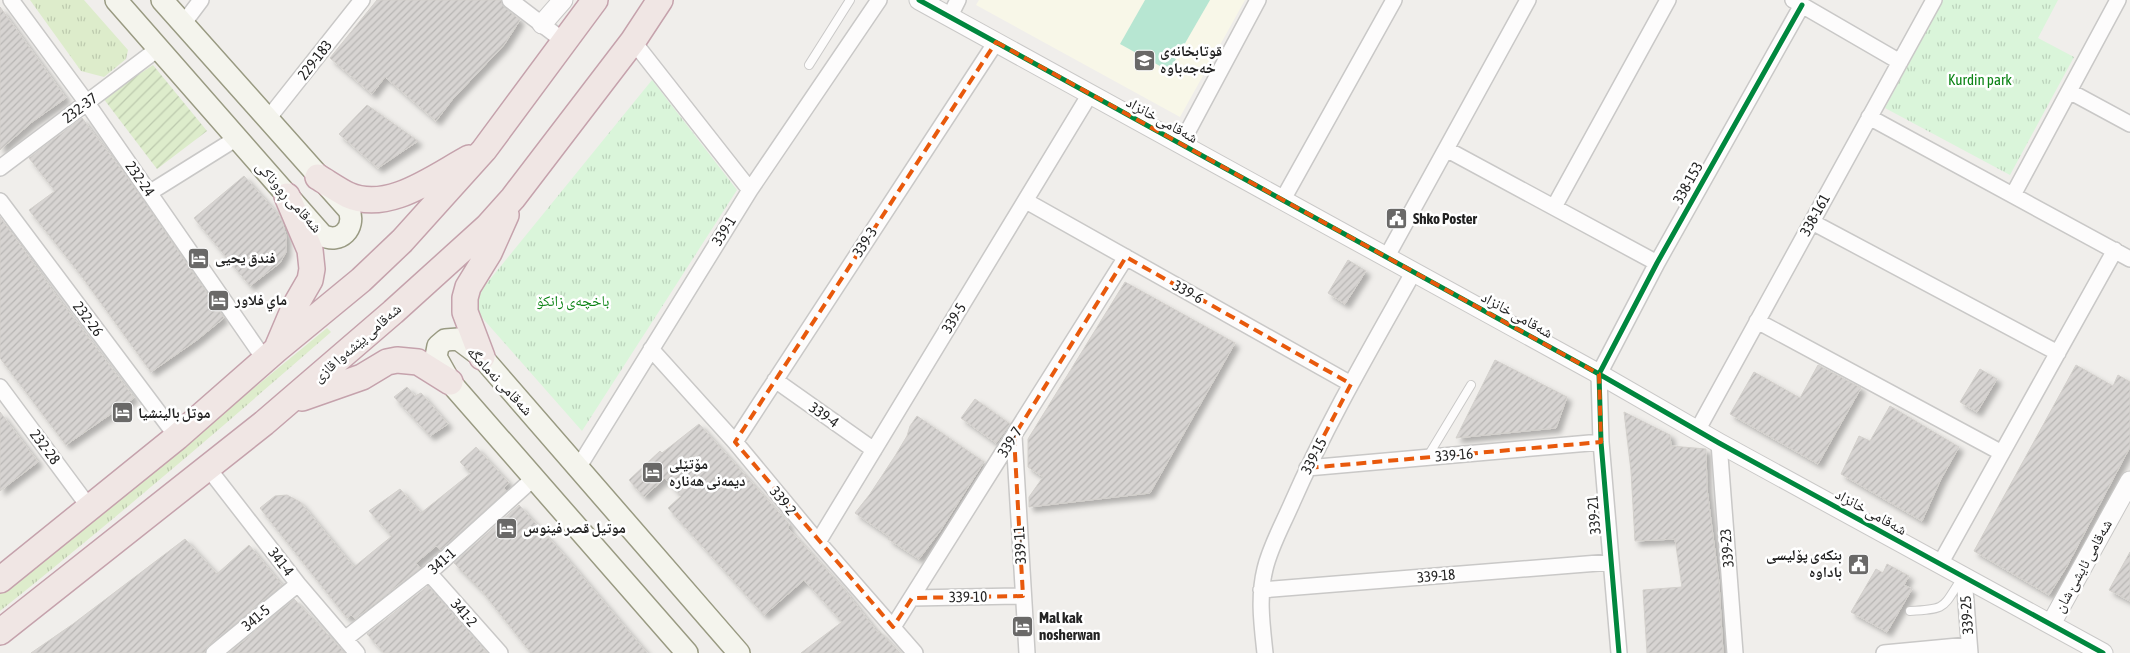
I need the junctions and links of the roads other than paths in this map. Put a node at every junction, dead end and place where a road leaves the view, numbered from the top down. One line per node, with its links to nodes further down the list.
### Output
1 (11, 0): 31 (street, 232-24)
2 (116, 0): 26 (main road, شەقامی ڕووناکی)
3 (162, 0): 21 (main road, شەقامی ڕووناکی)
4 (202, 0): 21 (street)
5 (362, 0): 33 (street, 229-183)
6 (510, 0): 22 (street)
7 (563, 0): 22 (street)
8 (595, 0): 24 (highway)
9 (660, 0): 23 (highway, شەقامی پێشەوا قازی)
10 (850, 0): 28 (lane)
11 (879, 0): 41 (street, 339-1)
12 (919, 0): 20 (street, شەقامی خانزاد)
13 (1258, 0): 36 (street)
14 (1394, 0): 47 (street)
15 (1528, 0): 37 (street)
16 (1668, 0): 49 (street)
17 (1934, 0): 27 (street, 338-161)
18 (2118, 0): 29 (street)
19 (1797, 3): 27 (street); 55 (street, 338-153)
20 (954, 8): 25 (street, شەقامی خانزاد)
21 (183, 24): 33 (main road, شەقامی ڕووناکی)
22 (542, 24): 24 (street)
23 (633, 41): 41 (street); 45 (highway, شەقامی پێشەوا قازی)
24 (564, 42): 38 (highway)
25 (996, 42): 30 (street, شەقامی خانزاد); 63 (street, 339-3)
26 (159, 48): 31 (street, 232-37); 35 (main road, شەقامی ڕووناکی)
27 (1900, 62): 32 (street, 338-161)
28 (809, 65)
29 (2069, 91): 34 (street); 43 (street)
30 (1090, 94): 36 (street, شەقامی خانزاد); 46 (street, 339-5)
31 (87, 103): 39 (street, 232-37); 42 (street, 232-24)
32 (1869, 117): 43 (street); 50 (street, 338-161)
33 (267, 120): 40 (main road, شەقامی ڕووناکی)
34 (2130, 124)
35 (237, 138): 42 (street); 44 (main road, شەقامی ڕووناکی)
36 (1181, 144): 47 (street, شەقامی خانزاد)
37 (1446, 149): 49 (street); 53 (street)
38 (484, 150): 40 (highway); 60 (highway)
39 (0, 168)
40 (318, 177): 44 (main road, شەقامی ڕووناکی)
41 (750, 190): 58 (street, 339-1)
42 (149, 193): 60 (street, 232-24)
43 (2013, 195): 51 (street)
44 (287, 196): 60 (highway)
45 (513, 198): 61 (highway); 68 (highway, شەقامی پێشەوا قازی)
46 (1026, 200): 52 (street, 339-6); 75 (street, 339-5)
47 (1282, 200): 53 (street, شەقامی خانزاد)
48 (0, 201): 71 (street, 232-26)
49 (1554, 207): 55 (street)
50 (1812, 222): 57 (street, 338-161); 59 (street)
51 (2115, 250): 54 (street); 59 (street)
52 (1126, 257): 65 (street, 339-6); 70 (street, 339-7)
53 (1386, 258): 56 (street, شەقامی خانزاد)
54 (2130, 258)
55 (1657, 263): 62 (street, 338-153)
56 (1413, 273): 62 (street, شەقامی خانزاد); 65 (street, 339-15)
57 (1757, 321): 69 (street, 338-161); 76 (street)
58 (651, 348): 72 (street, 339-2); 79 (street, 339-1)
59 (2058, 353): 76 (street)
60 (270, 355): 71 (highway)
61 (482, 357): 64 (main road, شەقامی نەمامگە); 79 (main road, شەقامی نەمامگە)
62 (1599, 374): 69 (street, شەقامی خانزاد); 73 (street, 339-21)
63 (775, 380): 72 (street, 339-3); 75 (street, 339-4)
64 (450, 382): 68 (highway); 81 (main road, شەقامی نەمامگە)
65 (1351, 384): 80 (street, 339-15)
66 (1471, 385): 77 (lane)
67 (0, 387): 83 (street, 232-28)
68 (288, 402): 78 (highway, شەقامی پێشەوا قازی)
69 (1697, 431): 74 (street, شەقامی خانزاد)
70 (1014, 436): 92 (street, 339-11); 93 (street, 339-7)
71 (177, 437): 83 (highway)
72 (735, 442): 84 (street, 339-2)
73 (1600, 442): 77 (street, 339-16); 85 (street, 339-21)
74 (1719, 443): 86 (street, شەقامی خانزاد); 110 (street, 339-23)
75 (874, 450): 84 (street, 339-5)
76 (2002, 453): 86 (street)
77 (1428, 457): 80 (street, 339-16)
78 (208, 468): 90 (street, 341-4); 97 (highway, شەقامی پێشەوا قازی)
79 (578, 468): 105 (main road, شەقامی نەمامگە)
80 (1307, 468): 91 (street, 339-15)
81 (534, 478): 87 (street, 341-1); 104 (main road, شەقامی نەمامگە)
82 (2130, 481): 95 (street, شەقامی ئایشێ شان)
83 (89, 507): 89 (highway)
84 (818, 542): 96 (street, 339-2)
85 (1611, 562): 91 (street, 339-18); 109 (street, 339-21)
86 (1940, 564): 88 (street, شەقامی خانزاد)
87 (429, 573): 98 (street, 341-1); 103 (street, 341-2)
88 (1964, 577): 94 (lane); 95 (street, شەقامی خانزاد); 99 (street, 339-25)
89 (0, 580)
90 (298, 584): 98 (street, 341-4); 101 (street, 341-5)
91 (1261, 590): 108 (street, 339-15)
92 (1023, 596): 93 (street, 339-10); 107 (street, 339-11)
93 (912, 598): 96 (street, 339-7)
94 (1910, 611)
95 (2051, 624): 100 (street, شەقامی خانزاد)
96 (893, 627): 106 (street, 339-2)
97 (0, 632)
98 (345, 639): 102 (street, 341-4)
99 (1970, 649): 111 (street)
100 (2101, 652)
101 (214, 653)
102 (357, 653)
103 (500, 653)
104 (686, 653)
105 (739, 653)
106 (915, 653)
107 (1027, 653)
108 (1265, 653)
109 (1619, 653)
110 (1735, 653)
111 (1884, 653)

